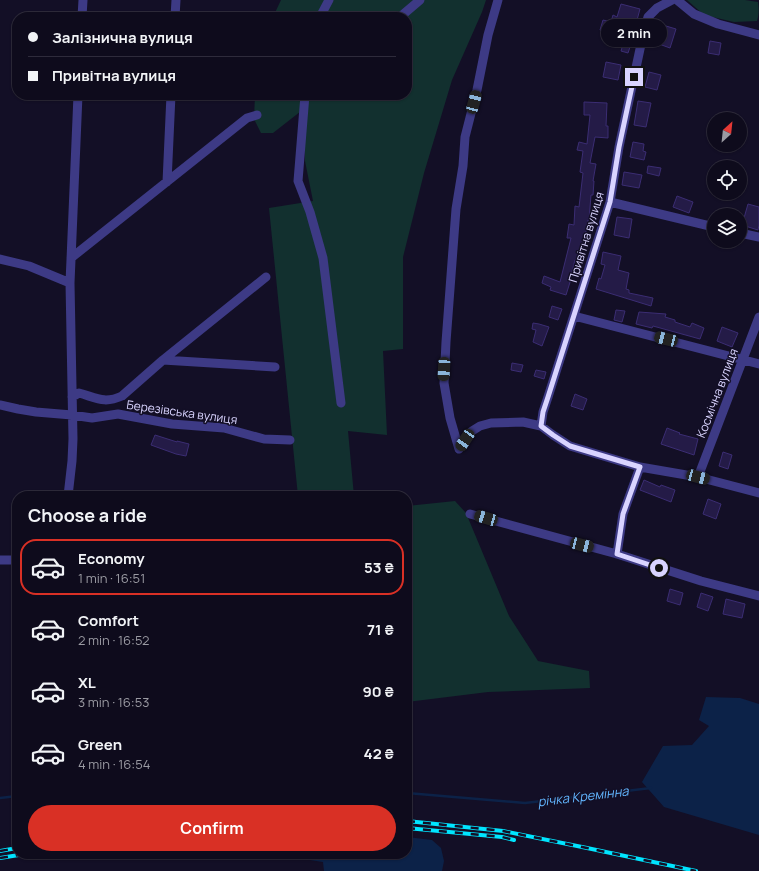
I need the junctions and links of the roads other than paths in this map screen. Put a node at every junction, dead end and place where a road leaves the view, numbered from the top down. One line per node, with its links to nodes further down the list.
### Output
1 (83, 0): 8 (street)
2 (176, 0): 9 (street)
3 (329, 0): 10 (street)
4 (420, 0): 11 (street)
5 (498, 0): 36 (street)
6 (672, 0): 18 (street, Привітна вулиця)
7 (677, 0): 12 (street)
8 (82, 12)
9 (175, 12)
10 (323, 12)
11 (406, 12)
12 (759, 35)
13 (78, 100): 22 (street)
14 (171, 100): 17 (street)
15 (306, 100): 33 (street)
16 (257, 115): 17 (street)
17 (167, 182): 22 (street)
18 (610, 202): 19 (street); 26 (street, Привітна вулиця)
19 (707, 224)
20 (747, 234): 21 (street)
21 (759, 237)
22 (71, 258): 25 (street)
23 (0, 259): 25 (street)
24 (266, 277): 29 (street)
25 (70, 283): 32 (street)
26 (574, 316): 28 (street); 36 (street, Привітна вулиця)
27 (759, 317): 28 (street, Космічна вулиця)
28 (743, 359): 30 (street); 39 (street, Космічна вулиця)
29 (163, 360): 31 (street); 32 (street)
30 (759, 364)
31 (275, 367)
32 (72, 396): 35 (street)
33 (341, 403)
34 (0, 405): 35 (street, Березівська вулиця)
35 (72, 415): 37 (street, Березівська вулиця); 40 (street)
36 (541, 426): 38 (street)
37 (290, 440)
38 (640, 467): 39 (street); 43 (street)
39 (698, 477): 41 (street)
40 (69, 491)
41 (759, 493)
42 (470, 514): 43 (street)
43 (617, 554): 46 (street)
44 (0, 560): 45 (street)
45 (12, 560)
46 (759, 596)

